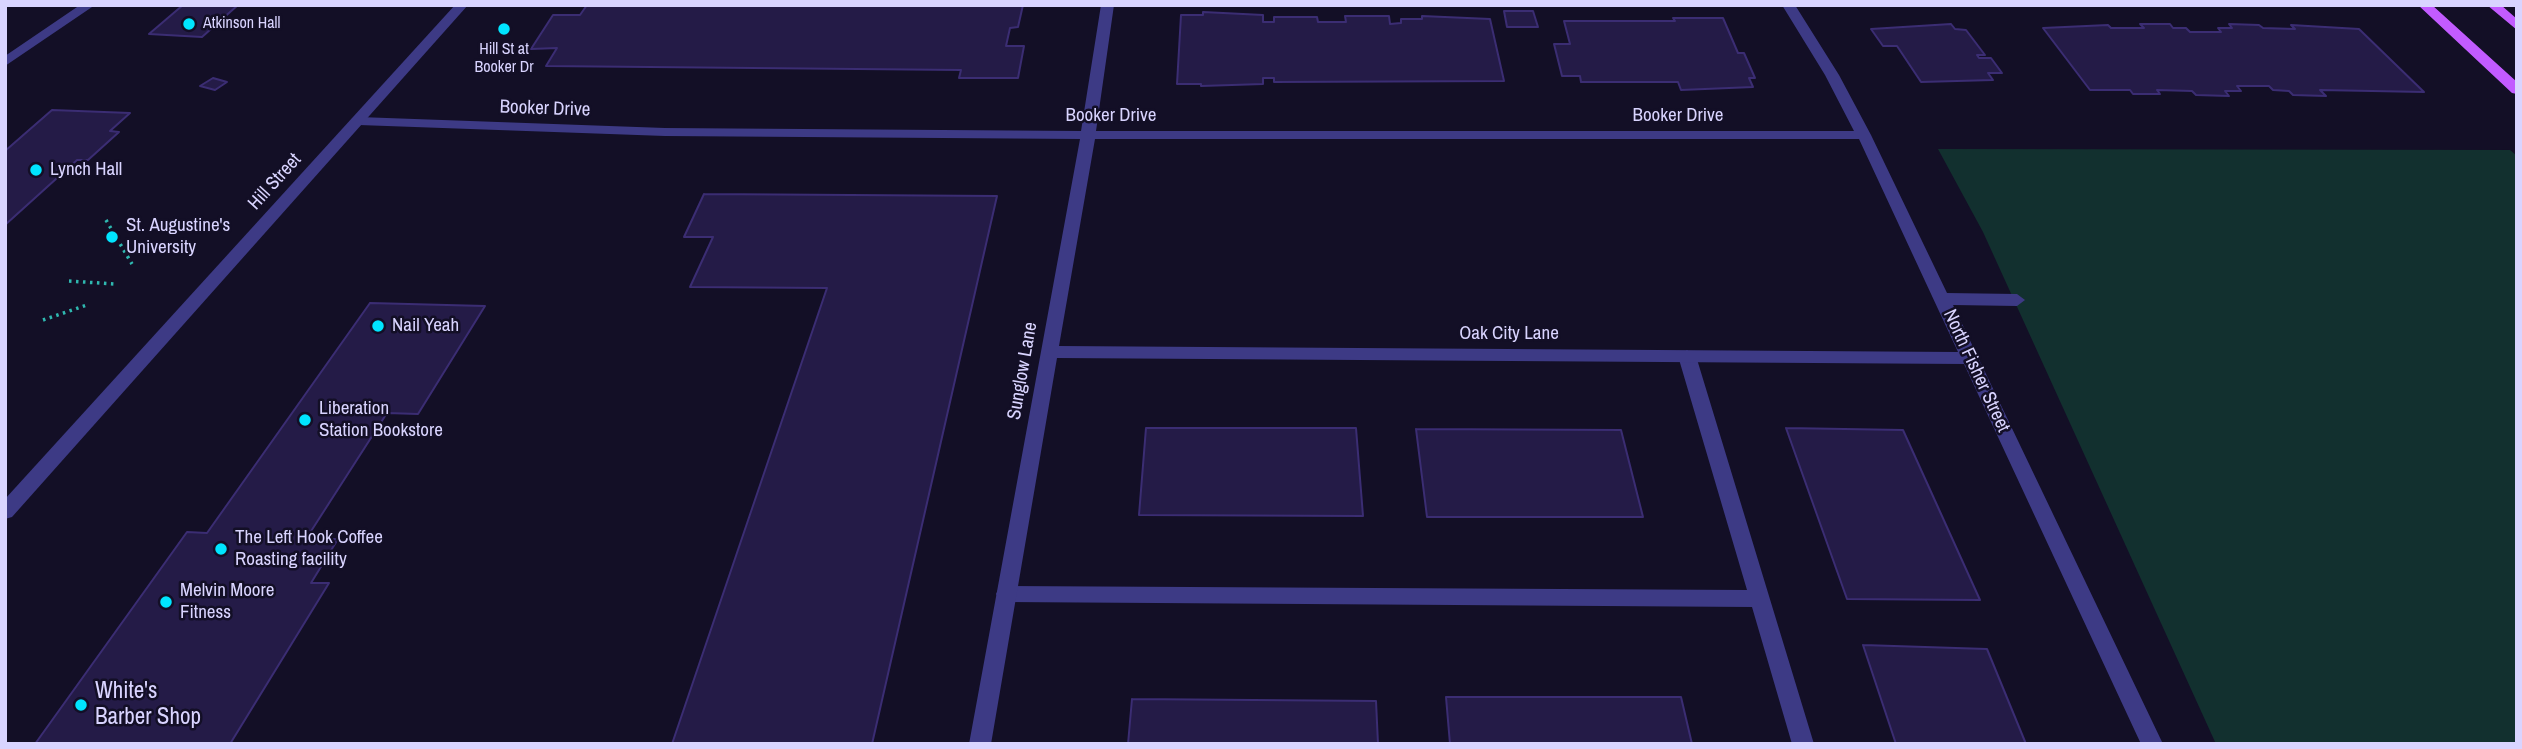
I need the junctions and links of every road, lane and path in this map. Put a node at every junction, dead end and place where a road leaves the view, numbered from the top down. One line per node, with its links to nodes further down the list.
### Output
1 (89, 5): 8 (street)
2 (462, 5): 10 (street, Hill Street)
3 (1108, 5): 11 (street, Sunglow Lane)
4 (1788, 5): 12 (street, North Fisher Street)
5 (2424, 5): 9 (main road)
6 (2493, 5): 7 (main road)
7 (2517, 26)
8 (5, 62)
9 (2517, 90)
10 (359, 121): 11 (street, Booker Drive); 24 (street, Hill Street)
11 (1088, 135): 12 (street, Booker Drive); 21 (street, Sunglow Lane)
12 (1864, 135): 17 (street, North Fisher Street)
13 (106, 220): 14 (path)
14 (132, 264)
15 (69, 281): 16 (path)
16 (114, 284)
17 (1942, 299): 18 (street); 23 (street, North Fisher Street)
18 (2017, 300)
19 (87, 305): 20 (path)
20 (43, 320)
21 (1048, 352): 22 (street, Oak City Lane); 25 (street, Sunglow Lane)
22 (1687, 356): 23 (street, Oak City Lane); 26 (street)
23 (1970, 358): 29 (street, North Fisher Street)
24 (5, 512)
25 (1006, 594): 26 (street); 27 (street, Sunglow Lane)
26 (1760, 599): 28 (street)
27 (980, 744)
28 (1803, 744)
29 (2152, 744)

